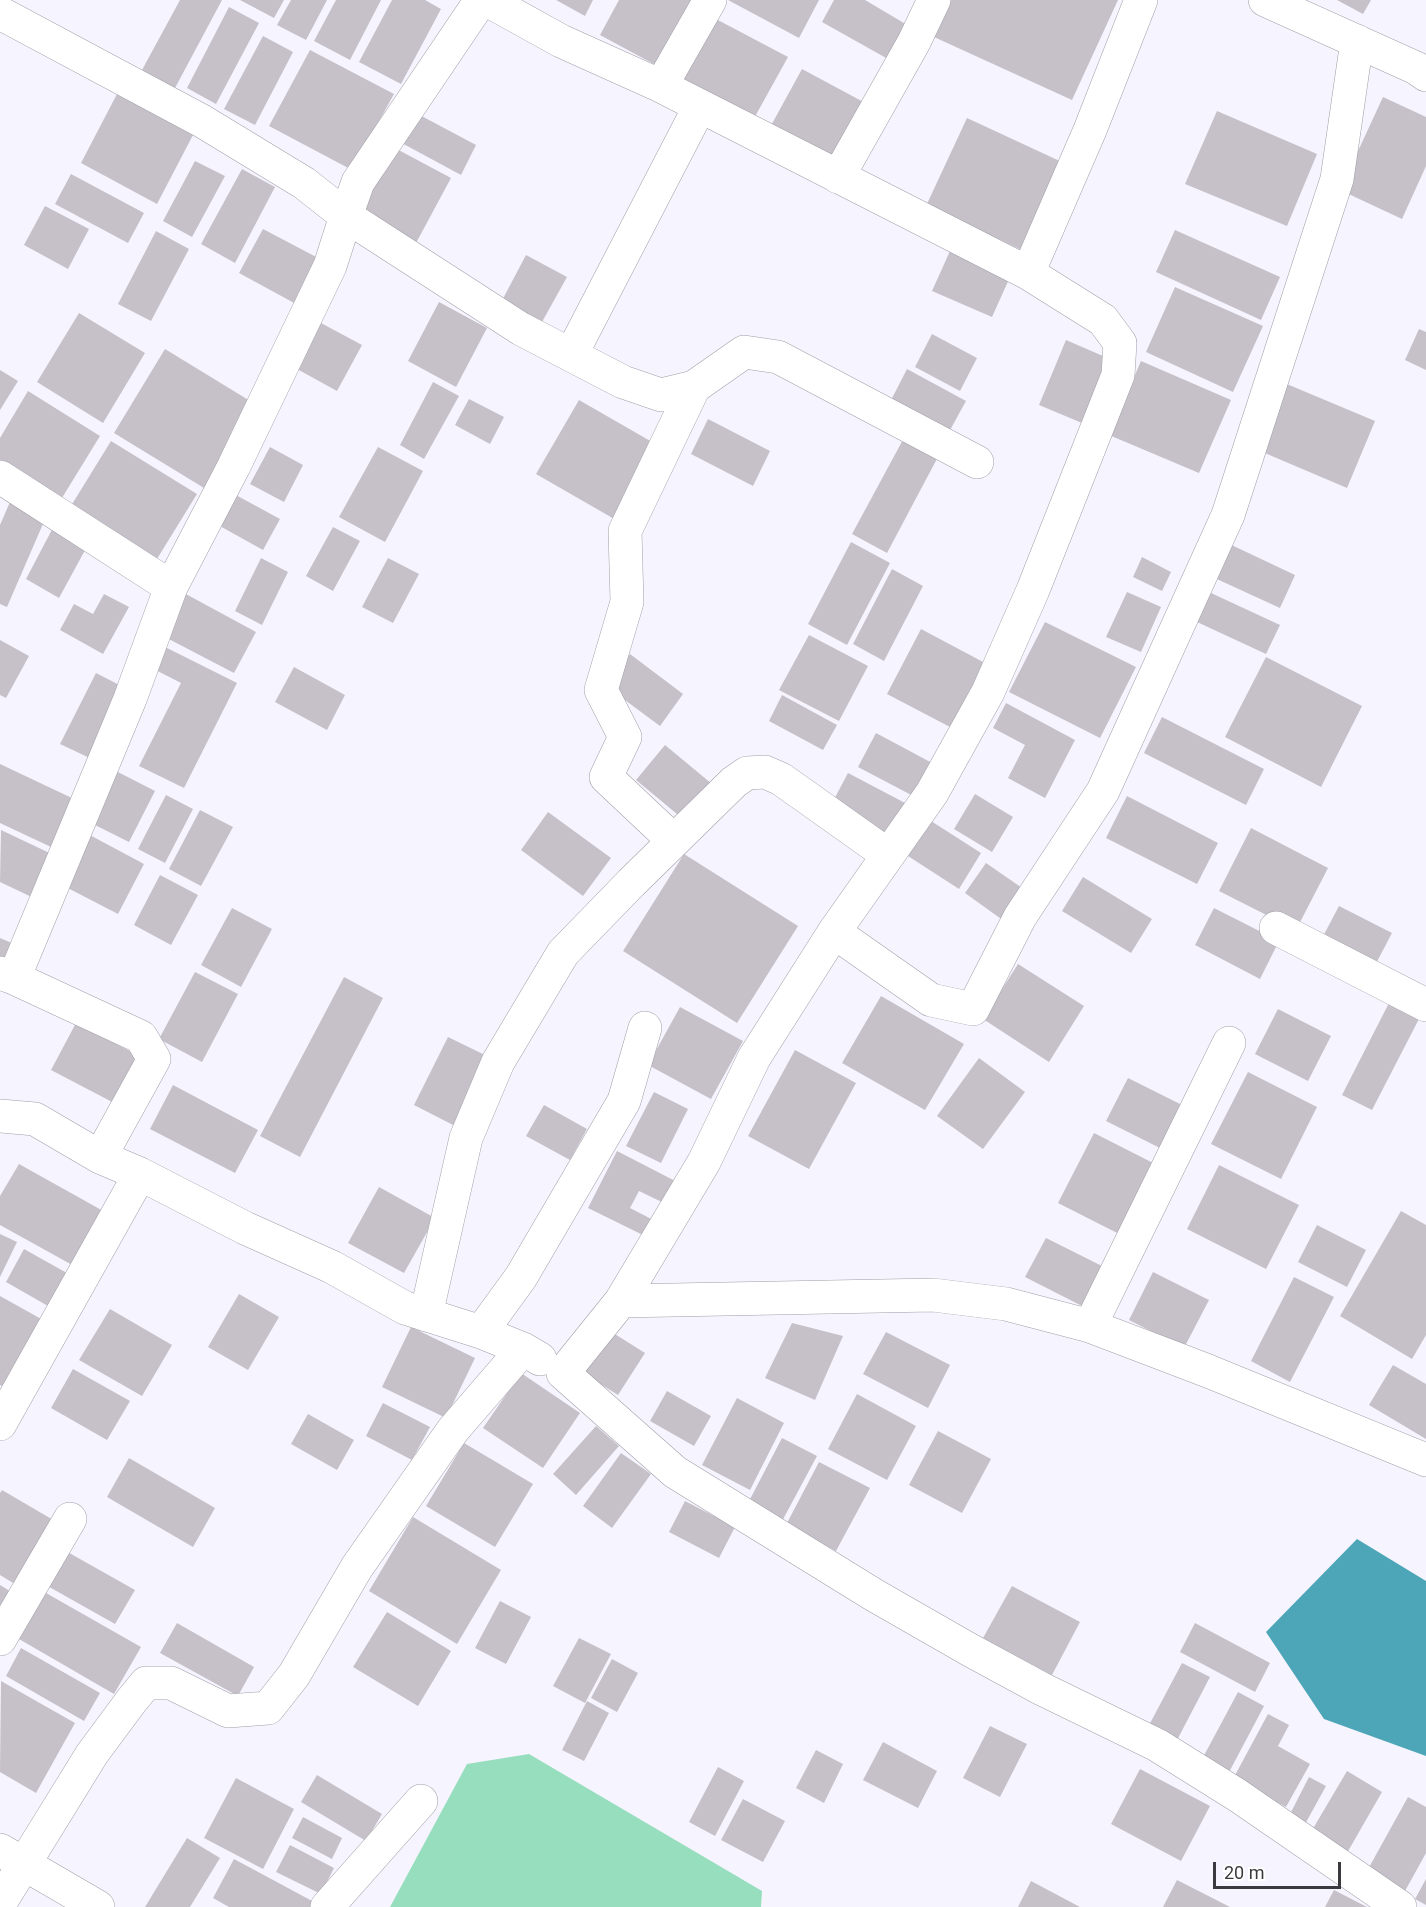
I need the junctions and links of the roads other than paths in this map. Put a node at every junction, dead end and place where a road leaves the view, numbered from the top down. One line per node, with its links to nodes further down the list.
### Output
1 (481, 0): 13 (street)
2 (487, 0): 10 (street)
3 (710, 0): 10 (street)
4 (934, 0): 12 (street)
5 (1141, 0): 14 (street)
6 (1265, 0): 8 (street)
7 (2, 19): 13 (street)
8 (1357, 41): 9 (street); 23 (street)
9 (1426, 75)
10 (661, 86): 11 (street)
11 (700, 106): 12 (street); 15 (street)
12 (838, 177): 14 (street)
13 (346, 216): 15 (street); 19 (street)
14 (1028, 273): 21 (street)
15 (571, 355): 16 (street)
16 (694, 387): 17 (street); 20 (street)
17 (977, 462)
18 (0, 477): 19 (street)
19 (171, 587): 24 (street)
20 (674, 841): 21 (street); 32 (street)
21 (888, 855): 23 (street)
22 (1276, 928): 25 (street)
23 (834, 932): 31 (street)
24 (7, 976): 29 (street)
25 (1426, 1005)
26 (645, 1028): 34 (street)
27 (1229, 1043): 33 (street)
28 (0, 1116): 29 (street)
29 (100, 1157): 30 (street)
30 (140, 1174): 32 (street); 37 (street)
31 (621, 1301): 33 (street); 36 (street)
32 (426, 1315): 34 (street)
33 (1090, 1326): 38 (street)
34 (481, 1332): 35 (street)
35 (523, 1349): 36 (street); 42 (street)
36 (563, 1373): 46 (street)
37 (0, 1424)
38 (1426, 1461)
39 (70, 1519): 40 (street)
40 (0, 1639)
41 (421, 1801): 45 (street)
42 (13, 1858): 43 (street); 44 (street)
43 (0, 1903)
44 (98, 1907)
45 (327, 1907)
46 (1400, 1907)

